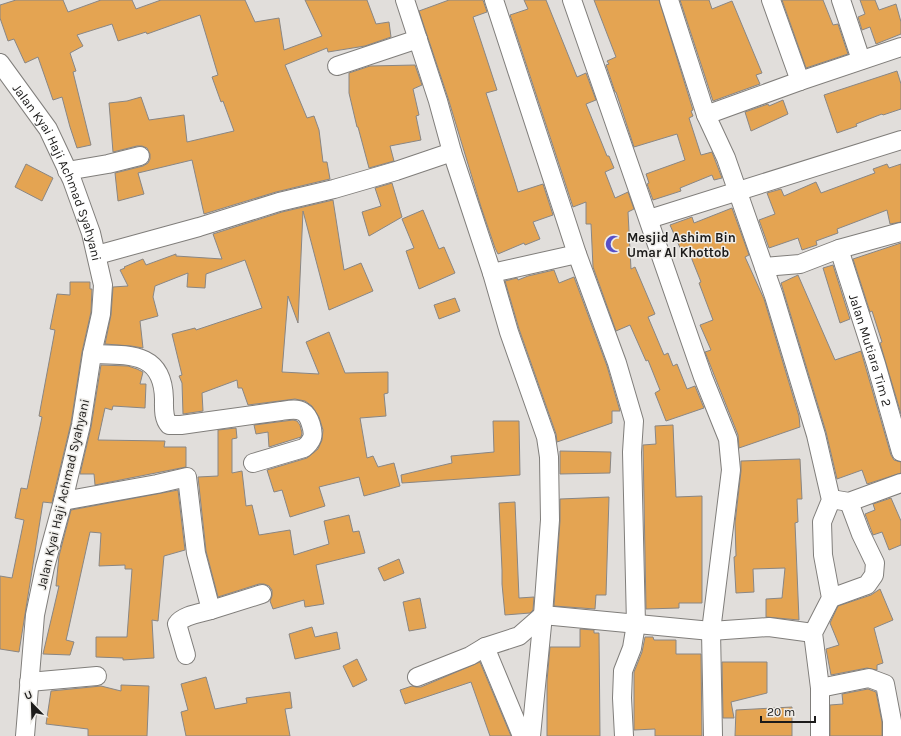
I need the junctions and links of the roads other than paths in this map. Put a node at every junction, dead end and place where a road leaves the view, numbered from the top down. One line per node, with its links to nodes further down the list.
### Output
1 (405, 0): 7 (street)
2 (494, 0): 22 (street)
3 (572, 0): 19 (street)
4 (668, 0): 13 (street)
5 (771, 0): 12 (street)
6 (841, 0): 9 (street)
7 (418, 39): 11 (street); 15 (street)
8 (901, 47): 9 (street)
9 (861, 60): 12 (street)
10 (0, 63): 17 (street, Jalan Kyai Haji Achmad Syahyani)
11 (337, 66)
12 (800, 81): 13 (street)
13 (706, 115): 18 (street)
14 (901, 140): 18 (street)
15 (452, 152): 23 (street); 25 (street)
16 (140, 156): 17 (street)
17 (67, 171): 23 (street, Jalan Kyai Haji Achmad Syahyani)
18 (736, 192): 19 (street); 24 (street)
19 (649, 219): 37 (street)
20 (901, 232): 21 (street)
21 (839, 249): 24 (street); 27 (street, Jalan Mutiara Tim 2)
22 (577, 254): 25 (street); 36 (street)
23 (96, 255): 26 (street, Jalan Kyai Haji Achmad Syahyani)
24 (764, 267): 31 (street)
25 (492, 273): 35 (street)
26 (92, 354): 28 (street); 30 (street, Jalan Kyai Haji Achmad Syahyani)
27 (901, 452)
28 (253, 462)
29 (901, 483): 31 (street)
30 (64, 501): 34 (street); 43 (street, Jalan Kyai Haji Achmad Syahyani)
31 (840, 501): 33 (street); 33 (street)
32 (262, 594): 34 (street)
33 (831, 598): 38 (street)
34 (211, 610): 40 (street)
35 (543, 615): 36 (street); 39 (street); 47 (street)
36 (636, 624): 37 (street); 48 (street)
37 (711, 631): 38 (street); 49 (street)
38 (813, 633): 44 (street)
39 (485, 648): 42 (street); 46 (street)
40 (186, 655)
41 (97, 676): 43 (street)
42 (417, 677)
43 (29, 682): 45 (street, Jalan Kyai Haji Achmad Syahyani)
44 (820, 688): 50 (street); 51 (street)
45 (25, 736)
46 (522, 736)
47 (531, 736)
48 (624, 736)
49 (713, 736)
50 (820, 736)
51 (892, 736)

